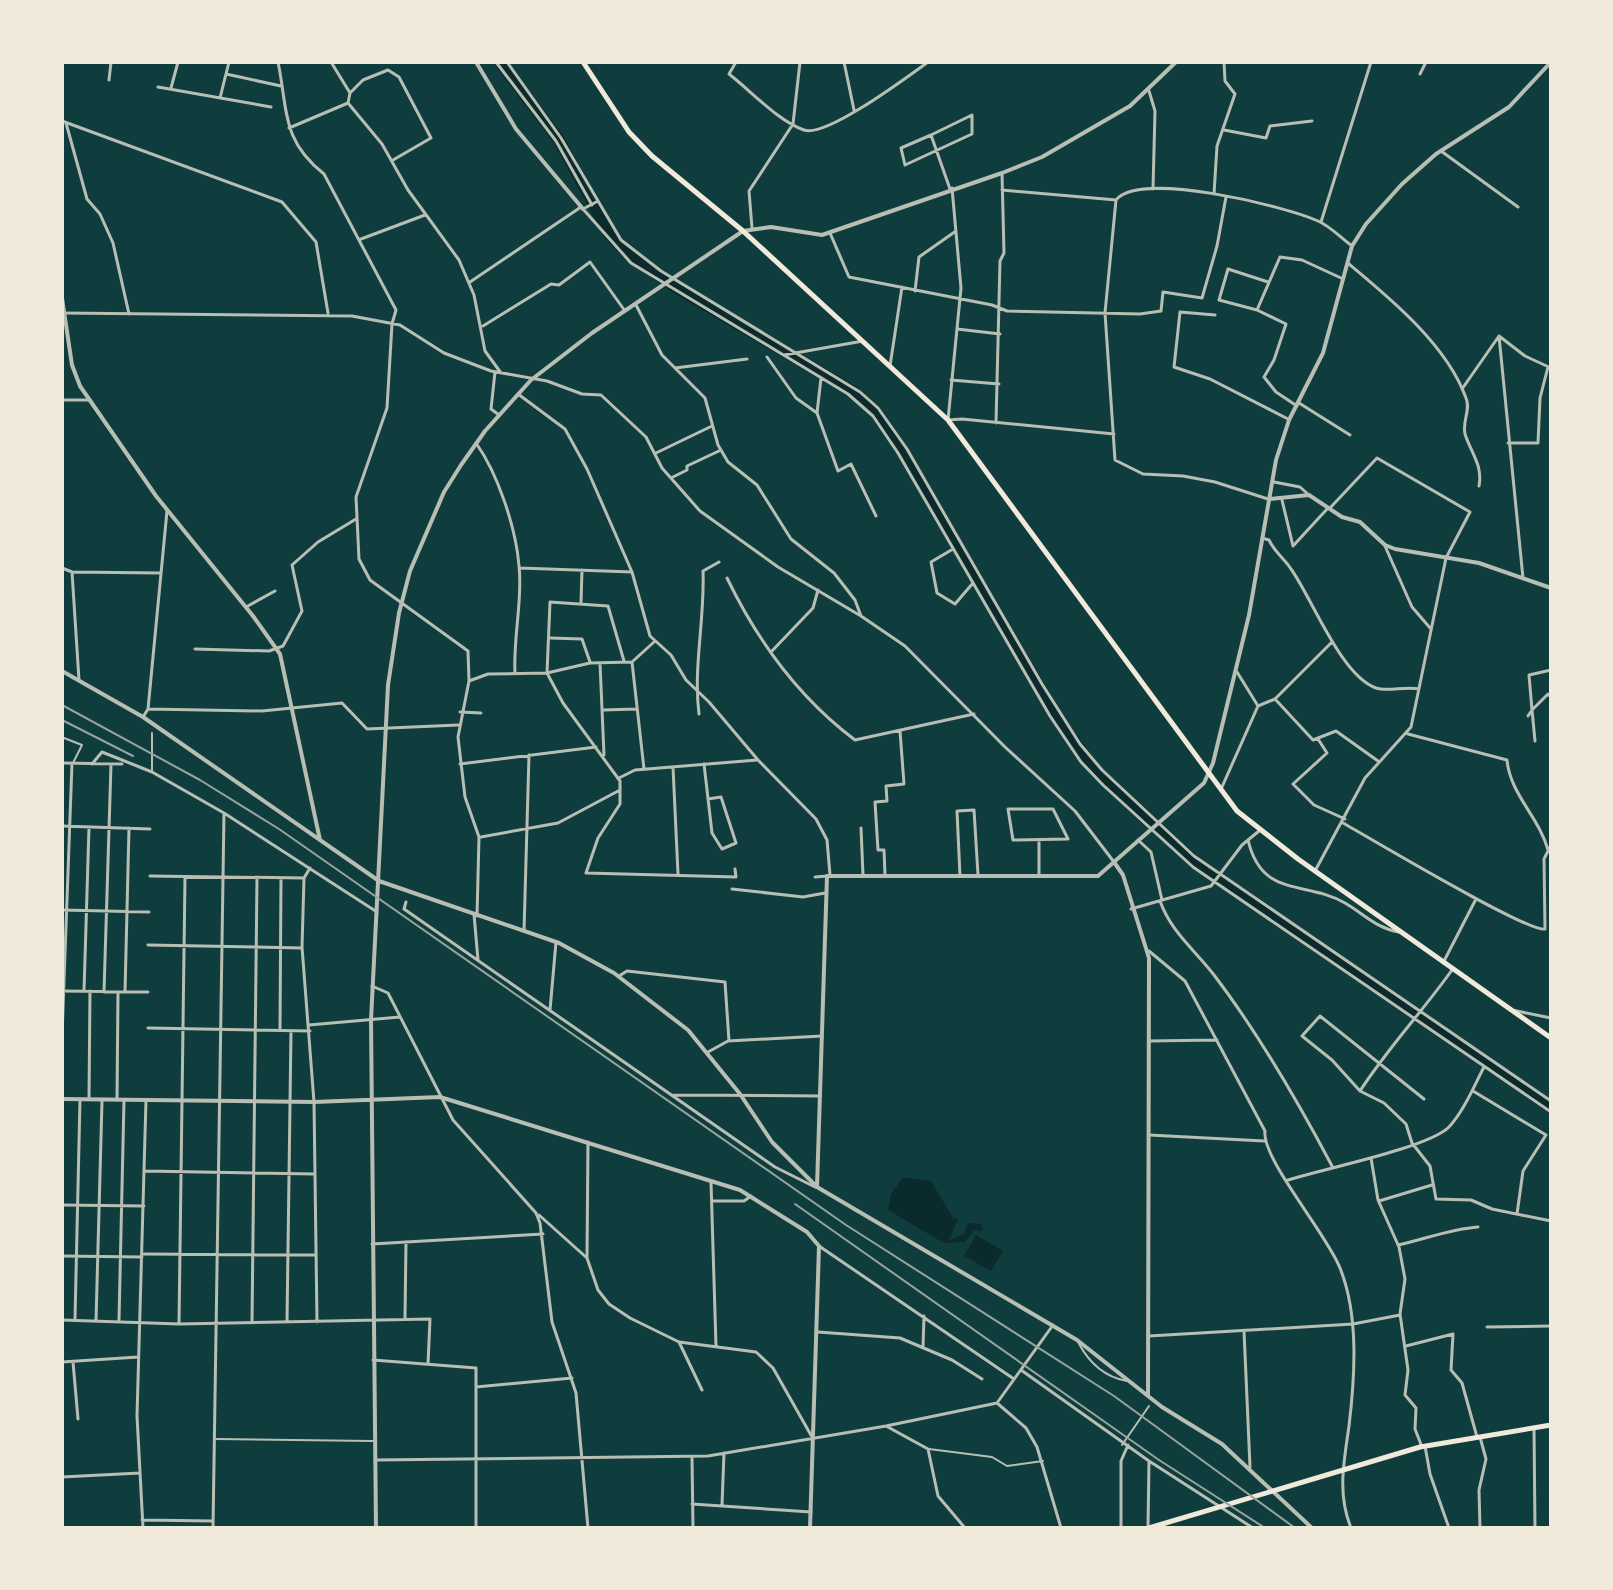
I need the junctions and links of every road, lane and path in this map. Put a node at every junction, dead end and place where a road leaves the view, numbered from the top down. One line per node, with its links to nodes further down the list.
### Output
1 (111, 62): 21 (street)
2 (178, 62): 24 (street)
3 (229, 62): 19 (street)
4 (278, 62): 22 (street)
5 (331, 62): 26 (street)
6 (476, 62): 49 (street)
7 (496, 62): 47 (street)
8 (507, 62): 47 (street)
9 (583, 62): 54 (main road)
10 (736, 62): 33 (street)
11 (800, 62): 33 (street)
12 (844, 62): 30 (street)
13 (928, 62): 30 (street)
14 (1176, 62): 25 (street)
15 (1224, 62): 35 (street)
16 (1371, 62): 51 (street)
17 (1426, 62): 20 (street)
18 (1550, 62): 38 (street)
19 (226, 74): 22 (street); 27 (street)
20 (1420, 74)
21 (109, 80)
22 (281, 86): 34 (street)
23 (158, 87): 24 (street)
24 (171, 88): 27 (street)
25 (1149, 91): 40 (street); 42 (street)
26 (350, 93): 28 (street); 39 (street)
27 (220, 98): 29 (street)
28 (348, 103): 34 (street); 39 (street)
29 (271, 107)
30 (854, 110): 33 (street)
31 (1312, 121): 35 (street)
32 (64, 122): 72 (street); 74 (street)
33 (793, 124): 52 (street)
34 (288, 129): 56 (street)
35 (1224, 130): 44 (street)
36 (931, 135): 37 (street); 37 (street); 37 (street)
37 (936, 150): 41 (street)
38 (1441, 151): 48 (street); 57 (street)
39 (393, 161): 50 (street)
40 (1002, 173): 41 (street); 43 (street)
41 (951, 188): 53 (street); 55 (street)
42 (1153, 189): 44 (street); 46 (street)
43 (1002, 190): 46 (street); 68 (street)
44 (1214, 194): 45 (street)
45 (1226, 197): 51 (street); 73 (street)
46 (1116, 200): 73 (street)
47 (595, 202): 49 (street); 61 (street)
48 (1518, 207)
49 (582, 208): 60 (street); 61 (street)
50 (425, 215): 56 (street); 60 (street)
51 (1321, 222): 57 (street)
52 (752, 228): 54 (street); 55 (street)
53 (958, 230): 64 (street); 66 (street)
54 (743, 231): 61 (street); 81 (main road)
55 (830, 233): 63 (street)
56 (361, 239): 76 (street)
57 (1352, 246): 58 (street)
58 (1346, 262): 59 (street); 94 (street)
59 (1341, 278): 62 (street); 98 (street)
60 (470, 282): 77 (street)
61 (669, 282): 67 (street); 82 (street); 83 (street)
62 (1268, 282): 69 (street); 69 (street)
63 (902, 287): 64 (street); 86 (street)
64 (915, 291): 66 (street)
65 (62, 298): 71 (street)
66 (960, 299): 68 (street); 78 (street)
67 (636, 304): 70 (street); 88 (street)
68 (1000, 307): 73 (street); 79 (street)
69 (1257, 310): 98 (street)
70 (625, 311): 77 (street); 91 (street)
71 (64, 313): 74 (street); 96 (street)
72 (328, 313): 74 (street); 76 (street)
73 (1105, 313): 106 (street)
74 (129, 315)
75 (1215, 315): 103 (street)
76 (392, 324): 89 (street); 122 (street)
77 (483, 326): 89 (street)
78 (957, 329): 79 (street); 92 (street)
79 (1000, 334): 93 (street)
80 (1499, 336): 87 (street); 94 (street); 109 (street)
81 (863, 341): 82 (street); 86 (main road)
82 (797, 353): 83 (street); 99 (street)
83 (784, 355): 90 (street)
84 (767, 357): 100 (street)
85 (747, 359): 88 (street)
86 (890, 366): 102 (main road)
87 (1550, 367): 109 (street)
88 (675, 368): 105 (street)
89 (498, 372): 91 (street); 101 (street)
90 (821, 378): 99 (street); 100 (street)
91 (531, 380): 95 (street); 111 (street)
92 (951, 380): 93 (street); 102 (street)
93 (999, 384): 104 (street)
94 (1462, 389): 115 (street)
95 (518, 394): 101 (street); 132 (street)
96 (91, 399): 97 (street); 120 (street)
97 (62, 400)
98 (1298, 404): 103 (street); 107 (street)
99 (868, 406): 114 (street); 114 (street)
100 (817, 413): 121 (street)
101 (499, 415): 108 (street)
102 (948, 420): 104 (street); 206 (main road)
103 (1289, 420): 113 (street)
104 (996, 423): 106 (street)
105 (712, 426): 110 (street); 111 (street)
106 (1114, 434): 117 (street)
107 (1350, 435)
108 (476, 443): 129 (street); 141 (street)
109 (1508, 443): 135 (street)
110 (721, 450): 112 (street); 143 (street)
111 (656, 453): 112 (street)
112 (671, 478): 138 (street)
113 (1272, 481): 116 (street); 117 (street)
114 (920, 482): 125 (street); 144 (street)
115 (1479, 486)
116 (1309, 495): 118 (street); 119 (street)
117 (1268, 499): 118 (street); 123 (street)
118 (1282, 500): 119 (street)
119 (1329, 508): 124 (street); 126 (street)
120 (167, 511): 133 (street); 142 (street)
121 (876, 516)
122 (356, 519): 141 (street); 151 (street)
123 (1262, 538): 148 (street); 159 (street)
124 (1385, 545): 126 (street); 146 (street)
125 (953, 549): 136 (street); 136 (street)
126 (1446, 558): 135 (street); 146 (street)
127 (719, 562): 165 (street)
128 (62, 568): 131 (street)
129 (520, 568): 130 (street); 160 (street)
130 (582, 570): 132 (street); 140 (street)
131 (72, 572): 133 (street); 162 (street)
132 (632, 572): 149 (street)
133 (160, 573): 170 (street)
134 (727, 578): 152 (street)
135 (1523, 578): 137 (street)
136 (973, 583): 145 (street)
137 (1551, 588)
138 (818, 590): 143 (street); 152 (street)
139 (275, 591): 142 (street)
140 (581, 603): 147 (street); 153 (street)
141 (401, 605): 163 (street); 182 (street)
142 (246, 607): 151 (street)
143 (861, 616): 177 (street)
144 (1004, 618): 145 (street); 178 (street)
145 (996, 623): 178 (street)
146 (1431, 629): 164 (street)
147 (550, 638): 155 (street); 161 (street)
148 (1333, 641): 164 (street); 167 (street)
149 (654, 642): 154 (street); 165 (street)
150 (195, 649): 151 (street)
151 (277, 649): 169 (street)
152 (771, 652): 183 (street)
153 (624, 661): 154 (street); 156 (street)
154 (632, 662): 171 (street)
155 (590, 663): 156 (street); 161 (street)
156 (600, 663): 172 (street)
157 (1551, 670): 173 (street)
158 (62, 671): 162 (street)
159 (1236, 671): 168 (street); 206 (street)
160 (515, 673): 161 (street); 163 (street)
161 (547, 673): 190 (street)
162 (79, 680): 180 (street)
163 (469, 681): 174 (street)
164 (1420, 689): 186 (street)
165 (696, 690): 176 (street); 194 (street)
166 (1551, 697): 173 (street)
167 (1275, 699): 168 (street); 188 (street)
168 (1258, 706): 209 (street)
169 (292, 708): 170 (street); 182 (street); 228 (street)
170 (148, 709): 180 (street)
171 (637, 709): 172 (street); 204 (street)
172 (604, 710): 193 (street)
173 (1532, 710): 179 (street); 189 (street)
174 (460, 712): 175 (street); 181 (street)
175 (481, 713)
176 (699, 714)
177 (974, 714): 183 (street); 230 (street)
178 (1054, 714): 213 (street); 222 (street)
179 (1528, 716)
180 (143, 717): 228 (street)
181 (458, 725): 182 (street); 201 (street)
182 (386, 729): 249 (street)
183 (900, 731): 237 (street)
184 (62, 732): 187 (street)
185 (152, 733): 205 (street)
186 (1408, 734): 195 (street); 229 (street)
187 (63, 738): 191 (street); 197 (street)
188 (1318, 739): 195 (street); 212 (street)
189 (1535, 741)
190 (596, 747): 192 (street); 193 (street)
191 (62, 755)
192 (529, 755): 201 (street); 219 (street)
193 (604, 758): 207 (street)
194 (758, 760): 202 (street); 239 (street)
195 (1378, 761): 212 (street)
196 (62, 763): 197 (street)
197 (72, 763): 198 (street); 215 (street)
198 (92, 764): 199 (street); 200 (street)
199 (111, 764): 200 (street); 217 (street)
200 (124, 764): 205 (street)
201 (460, 764): 224 (street)
202 (704, 764): 203 (street); 210 (street)
203 (673, 767): 204 (street); 234 (street)
204 (644, 769): 207 (street)
205 (152, 772): 211 (street)
206 (1207, 775): 209 (main road); 213 (street)
207 (619, 778): 208 (street)
208 (620, 790): 219 (street); 234 (street)
209 (1220, 791): 223 (main road)
210 (708, 799): 210 (street)
211 (224, 813): 231 (street); 244 (street)
212 (1344, 821): 233 (street); 253 (street)
213 (1157, 823): 222 (street); 235 (street)
214 (62, 826): 215 (street)
215 (70, 826): 216 (street); 257 (street)
216 (89, 827): 217 (street); 258 (street)
217 (110, 828): 218 (street); 259 (street)
218 (129, 828): 221 (street); 260 (street)
219 (529, 828): 224 (street); 264 (street)
220 (861, 828): 236 (street)
221 (150, 829)
222 (1150, 829): 226 (street); 250 (street)
223 (1259, 831): 227 (street); 233 (main road)
224 (479, 837): 263 (street)
225 (1039, 840): 225 (street); 242 (street)
226 (1138, 840): 230 (street); 254 (street)
227 (1248, 840): 235 (street); 265 (street)
228 (320, 842): 249 (street)
229 (1549, 848): 253 (street)
230 (1114, 862): 242 (street); 256 (street)
231 (310, 868): 248 (street); 262 (street)
232 (735, 869): 234 (street)
233 (1315, 871): 265 (main road)
234 (678, 874)
235 (1220, 874): 250 (street); 289 (street)
236 (863, 875): 237 (street); 239 (street)
237 (885, 875): 240 (street)
238 (150, 876): 243 (street)
239 (828, 876): 245 (street); 252 (street)
240 (960, 876): 241 (street); 241 (street)
241 (978, 876): 242 (street)
242 (1039, 876)
243 (185, 877): 244 (street); 268 (street)
244 (221, 877): 246 (street); 269 (street)
245 (815, 877)
246 (257, 878): 247 (street); 270 (street)
247 (281, 878): 248 (street); 271 (street)
248 (304, 878): 272 (street)
249 (379, 881): 262 (street); 263 (street)
250 (1214, 882): 254 (street); 289 (street)
251 (732, 889): 252 (street)
252 (825, 893): 300 (street)
253 (1476, 899): 275 (street)
254 (1161, 901): 256 (street); 336 (street)
255 (406, 902): 274 (street)
256 (1131, 909): 273 (street)
257 (64, 910): 258 (street); 279 (street)
258 (86, 910): 259 (street); 280 (street)
259 (107, 911): 260 (street); 282 (street)
260 (127, 912): 261 (street); 284 (street)
261 (149, 912)
262 (377, 912): 278 (street)
263 (476, 915): 264 (street); 274 (street)
264 (524, 931): 266 (street)
265 (1399, 932): 275 (main road)
266 (556, 942): 277 (street); 286 (street)
267 (148, 945): 268 (street)
268 (184, 945): 269 (street); 294 (street)
269 (220, 946): 270 (street); 295 (street)
270 (256, 947): 271 (street); 296 (street)
271 (280, 947): 272 (street); 297 (street)
272 (302, 948): 293 (street)
273 (1145, 949): 302 (street); 304 (street)
274 (478, 960): 286 (street)
275 (1443, 963): 276 (main road)
276 (1452, 970): 287 (main road); 289 (street)
277 (619, 976): 303 (street); 305 (street)
278 (372, 986): 288 (street); 291 (street)
279 (63, 991): 280 (street); 299 (street)
280 (84, 991): 281 (street)
281 (90, 991): 282 (street); 316 (street)
282 (104, 992): 283 (street)
283 (118, 992): 284 (street); 319 (street)
284 (125, 992): 285 (street)
285 (148, 992)
286 (550, 1010): 311 (street)
287 (1507, 1010): 290 (street); 301 (main road)
288 (400, 1017): 291 (street); 313 (street)
289 (1419, 1017): 306 (street); 307 (street); 327 (street)
290 (1551, 1018)
291 (371, 1020): 293 (street); 324 (street)
292 (148, 1028): 294 (street)
293 (309, 1028): 298 (street); 328 (street)
294 (183, 1029): 295 (street); 322 (street)
295 (220, 1030): 296 (street); 323 (street)
296 (256, 1030): 297 (street); 325 (street)
297 (280, 1030): 298 (street)
298 (291, 1031): 326 (street)
299 (62, 1036)
300 (822, 1036): 303 (street); 312 (street)
301 (1551, 1038)
302 (1218, 1040): 304 (street); 332 (street)
303 (729, 1041): 305 (street)
304 (1149, 1041): 330 (street)
305 (708, 1053): 310 (street)
306 (1378, 1063): 309 (street); 309 (street); 317 (street)
307 (1484, 1067): 308 (street); 329 (street)
308 (1472, 1090): 331 (street); 334 (street)
309 (1360, 1091): 334 (street)
310 (740, 1094): 311 (street); 312 (street); 346 (street)
311 (671, 1095): 346 (street)
312 (820, 1096): 346 (street)
313 (440, 1097): 324 (street); 333 (street); 355 (street)
314 (62, 1099): 315 (street)
315 (80, 1099): 316 (street); 351 (street)
316 (89, 1099): 318 (street)
317 (1424, 1099)
318 (102, 1100): 319 (street); 352 (street)
319 (117, 1100): 320 (street)
320 (124, 1100): 321 (street); 353 (street)
321 (146, 1100): 322 (street); 337 (street)
322 (182, 1100): 323 (street); 338 (street)
323 (219, 1100): 325 (street); 339 (street)
324 (371, 1100): 328 (street); 361 (street)
325 (255, 1101): 326 (street); 340 (street)
326 (290, 1101): 328 (street); 341 (street)
327 (1551, 1101)
328 (314, 1102): 342 (street)
329 (1551, 1112)
330 (1149, 1135): 332 (street); 395 (street)
331 (1549, 1136): 356 (street)
332 (1264, 1141): 343 (street)
333 (588, 1142): 344 (street); 374 (street)
334 (1412, 1143): 335 (street); 345 (street)
335 (1371, 1158): 336 (street); 349 (street)
336 (1332, 1166): 343 (street)
337 (145, 1171): 338 (street); 354 (street)
338 (181, 1172): 339 (street); 364 (street)
339 (218, 1173): 340 (street); 365 (street)
340 (254, 1173): 341 (street); 366 (street)
341 (289, 1174): 342 (street); 367 (street)
342 (315, 1174): 368 (street)
343 (1288, 1180): 389 (street)
344 (711, 1181): 347 (street); 348 (street)
345 (1432, 1185): 349 (street); 356 (street)
346 (817, 1187): 390 (street)
347 (751, 1196): 348 (street); 363 (street)
348 (711, 1201): 397 (street)
349 (1379, 1201): 362 (street)
350 (62, 1205): 351 (street)
351 (77, 1205): 352 (street); 370 (street)
352 (99, 1205): 353 (street); 372 (street)
353 (121, 1206): 354 (street); 373 (street)
354 (144, 1206): 371 (street)
355 (536, 1213): 359 (street); 374 (street)
356 (1517, 1214): 357 (street)
357 (1551, 1221)
358 (1478, 1227): 362 (street)
359 (543, 1234): 360 (street); 406 (street)
360 (406, 1242): 361 (street); 378 (street)
361 (372, 1244): 381 (street)
362 (1398, 1245): 375 (street)
363 (819, 1246): 376 (street); 394 (street)
364 (179, 1254): 365 (street); 371 (street); 388 (street)
365 (216, 1254): 366 (street); 386 (street)
366 (253, 1254): 367 (street); 387 (street)
367 (288, 1255): 368 (street); 383 (street)
368 (316, 1255): 384 (street)
369 (62, 1256): 370 (street)
370 (77, 1256): 372 (street); 379 (street)
371 (143, 1256): 373 (street); 385 (street)
372 (98, 1257): 373 (street); 380 (street)
373 (121, 1257): 382 (street)
374 (587, 1258): 396 (street)
375 (1400, 1314): 389 (street); 398 (street)
376 (924, 1316): 399 (street); 408 (street)
377 (62, 1320): 379 (street)
378 (405, 1320): 381 (street); 404 (street)
379 (75, 1321): 380 (street)
380 (96, 1321): 382 (street)
381 (374, 1321): 384 (street); 401 (street)
382 (119, 1322): 385 (street)
383 (287, 1322): 384 (street); 387 (street)
384 (317, 1322)
385 (142, 1323): 388 (street); 400 (street)
386 (215, 1323): 387 (street); 388 (street); 419 (street)
387 (252, 1323)
388 (179, 1324)
389 (1353, 1324): 393 (street); 433 (street)
390 (1053, 1325): 405 (street); 411 (street)
391 (1551, 1326): 392 (street)
392 (1487, 1327)
393 (1244, 1331): 395 (street); 432 (street)
394 (816, 1332): 399 (street); 420 (street)
395 (1149, 1336): 411 (street)
396 (679, 1342): 397 (street); 410 (street)
397 (716, 1346): 420 (street)
398 (1406, 1346): 418 (street); 423 (street)
399 (923, 1347): 407 (street)
400 (138, 1357): 403 (street); 434 (street)
401 (373, 1360): 404 (street); 421 (street)
402 (62, 1362): 403 (street)
403 (73, 1362): 414 (street)
404 (428, 1364): 409 (street)
405 (1021, 1370): 408 (street); 422 (street)
406 (573, 1377): 409 (street); 427 (street)
407 (982, 1379)
408 (1014, 1379): 412 (street)
409 (476, 1387): 428 (street)
410 (702, 1390)
411 (1148, 1396): 432 (street)
412 (997, 1403): 416 (street); 430 (street)
413 (1149, 1406): 422 (street)
414 (78, 1419)
415 (1551, 1425): 417 (main road)
416 (886, 1426): 420 (street); 424 (street)
417 (1534, 1428): 418 (main road); 459 (street)
418 (1478, 1437): 423 (main road); 458 (street)
419 (214, 1438): 421 (street); 442 (street)
420 (813, 1439): 425 (street); 440 (street)
421 (375, 1441): 429 (street)
422 (1125, 1444): 431 (street); 452 (street)
423 (1424, 1446): 433 (main road); 457 (street)
424 (928, 1449): 430 (street); 450 (street)
425 (724, 1453): 426 (street); 438 (street)
426 (692, 1457): 427 (street); 437 (street)
427 (582, 1458): 428 (street); 447 (street)
428 (476, 1459): 429 (street); 446 (street)
429 (375, 1460): 445 (street)
430 (1043, 1461): 451 (street)
431 (1149, 1461): 439 (street); 453 (street)
432 (1250, 1467): 436 (street)
433 (1342, 1470): 436 (main road); 456 (street)
434 (140, 1473): 435 (street); 441 (street)
435 (62, 1477)
436 (1274, 1491): 439 (main road); 455 (street)
437 (692, 1504): 438 (street); 448 (street)
438 (722, 1505): 440 (street)
439 (1220, 1509): 453 (main road); 454 (street)
440 (811, 1512): 449 (street)
441 (142, 1520): 442 (street); 443 (street)
442 (213, 1521): 444 (street)
443 (143, 1528)
444 (213, 1528)
445 (376, 1528)
446 (476, 1528)
447 (588, 1528)
448 (693, 1528)
449 (810, 1528)
450 (965, 1528)
451 (1061, 1528)
452 (1121, 1528)
453 (1149, 1528)
454 (1253, 1528)
455 (1312, 1528)
456 (1351, 1528)
457 (1449, 1528)
458 (1480, 1528)
459 (1535, 1528)

